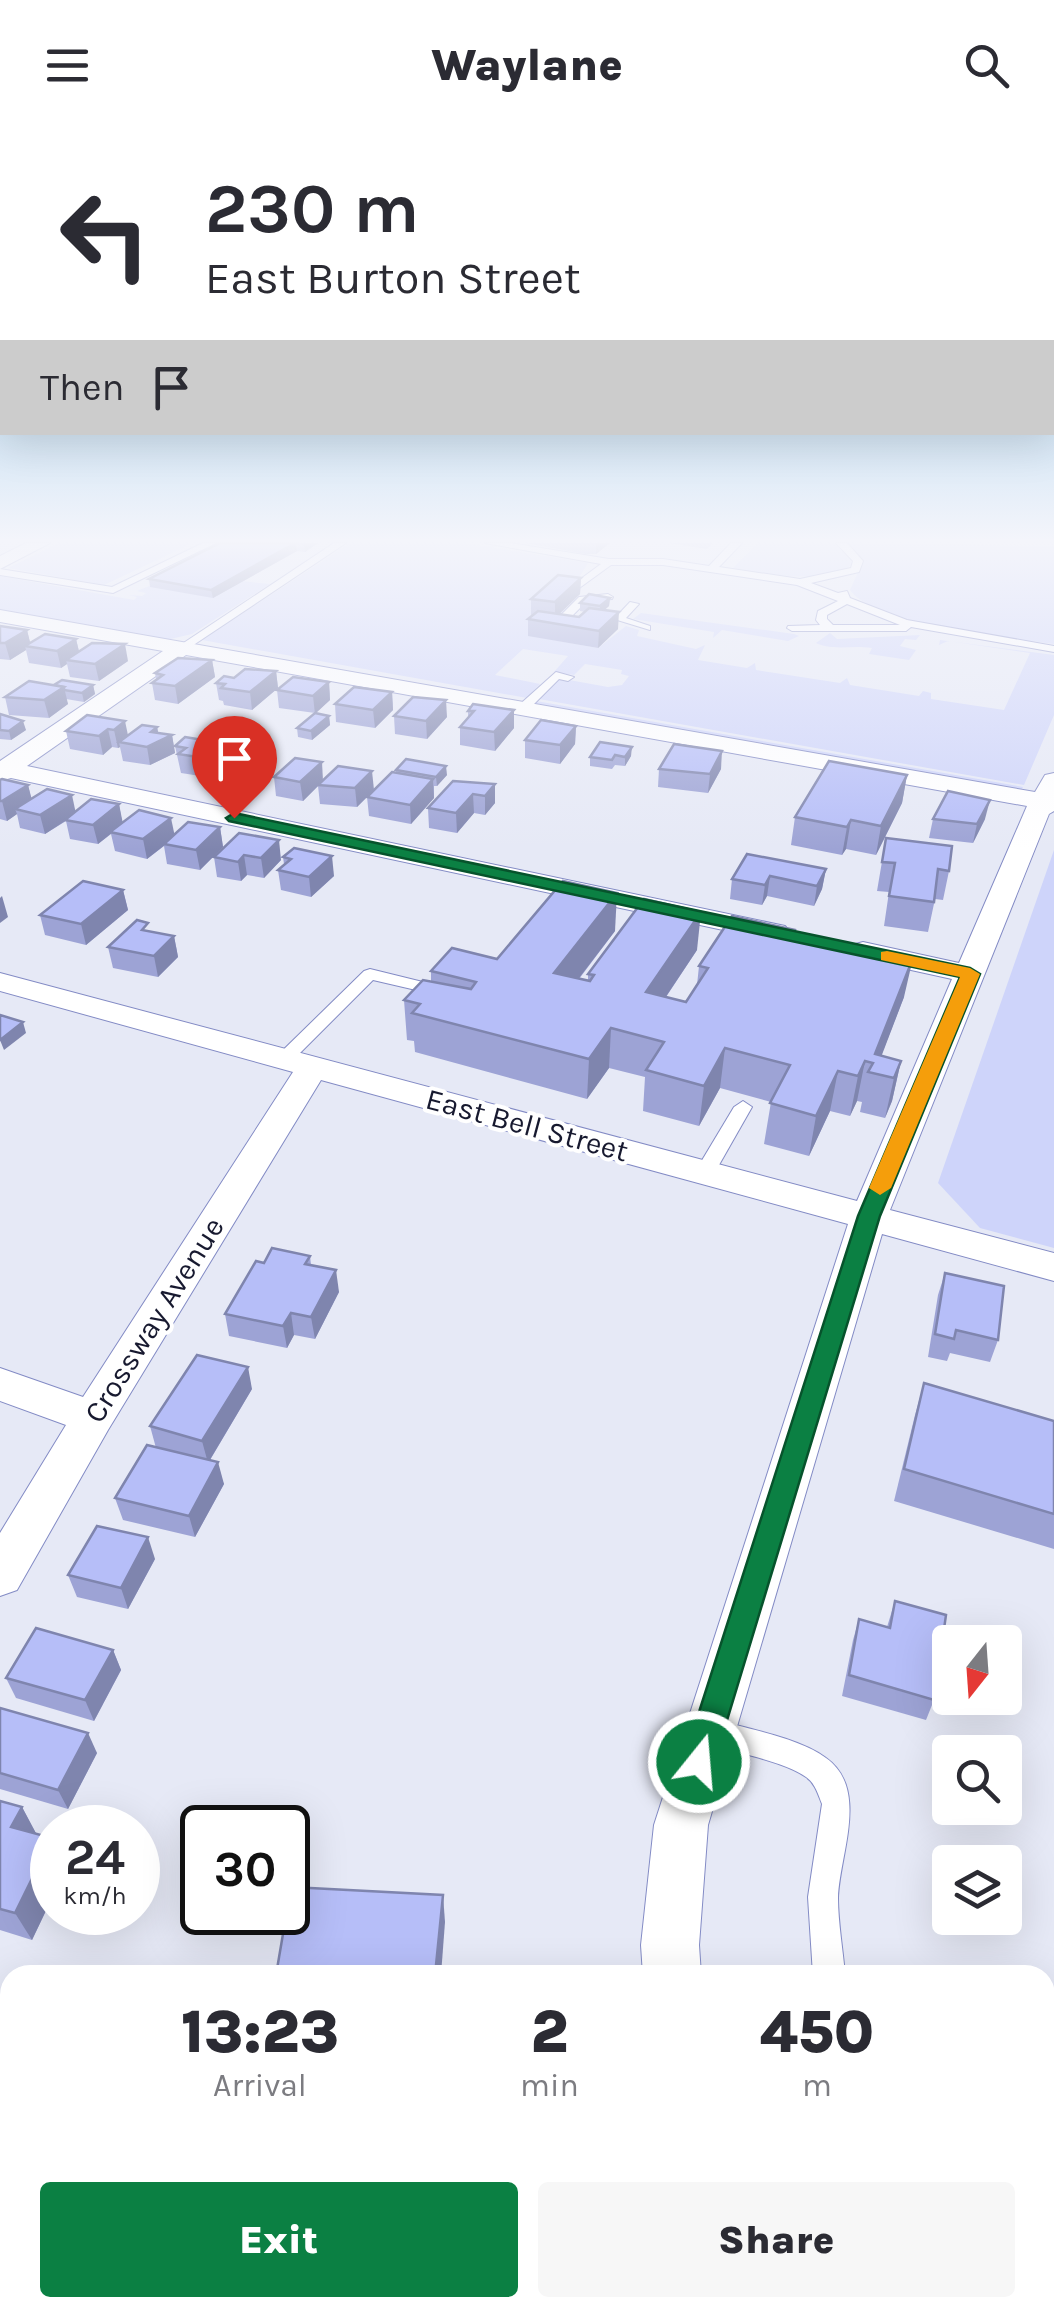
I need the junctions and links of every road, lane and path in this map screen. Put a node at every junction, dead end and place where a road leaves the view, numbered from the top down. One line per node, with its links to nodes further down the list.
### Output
1 (165, 645): 3 (street)
2 (186, 645): 3 (lane)
3 (182, 648): 5 (street); 6 (street)
4 (568, 677): 5 (lane)
5 (522, 709): 7 (street)
6 (2, 771): 8 (street)
7 (1051, 795): 10 (street)
8 (798, 937)
9 (836, 945): 10 (street)
10 (970, 974): 16 (street)
11 (0, 982): 13 (street, East Bell Street)
12 (429, 988): 13 (lane)
13 (297, 1064): 15 (street, East Bell Street); 19 (street, Crossway Avenue)
14 (744, 1106): 15 (lane)
15 (705, 1172): 16 (street, East Bell Street)
16 (869, 1216): 17 (street, East Bell Street); 21 (street)
17 (1054, 1267)
18 (0, 1384): 19 (street)
19 (93, 1418): 20 (street, Crossway Avenue)
20 (0, 1574)
21 (708, 1731): 22 (street); 23 (lane)
22 (671, 1965)
23 (828, 1965)

